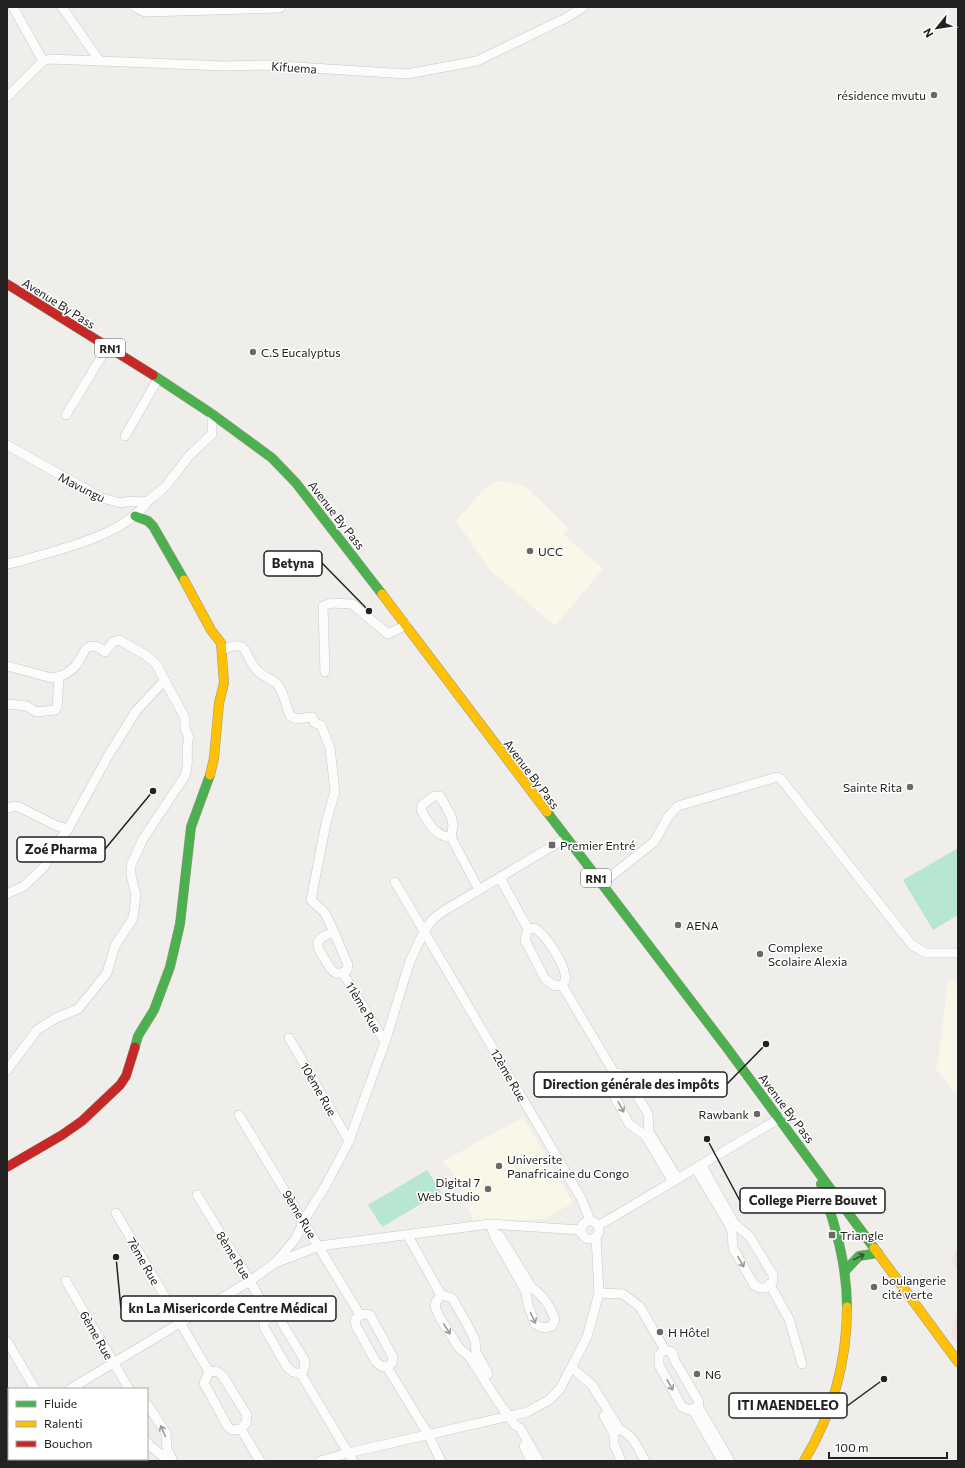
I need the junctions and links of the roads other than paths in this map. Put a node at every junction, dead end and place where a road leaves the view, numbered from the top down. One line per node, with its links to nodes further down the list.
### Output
1 (13, 7): 7 (street)
2 (62, 7): 6 (street)
3 (135, 7): 5 (street)
4 (583, 7): 6 (street, Kifuema)
5 (280, 8)
6 (99, 60): 7 (street, Kifuema)
7 (43, 61): 8 (street)
8 (9, 92)
9 (7, 284): 10 (main road, Avenue By Pass / RN1)
10 (108, 346): 11 (main road, Avenue By Pass / RN1); 13 (street)
11 (158, 379): 12 (main road, Avenue By Pass / RN1); 14 (street)
12 (212, 414): 16 (street); 19 (main road, Avenue By Pass / RN1)
13 (66, 415)
14 (125, 436)
15 (7, 445): 16 (street, Mavungu)
16 (148, 501): 17 (street)
17 (135, 516): 18 (street); 20 (main road)
18 (7, 564)
19 (406, 625): 22 (street); 29 (main road, Avenue By Pass / RN1)
20 (222, 650): 37 (street); 49 (main road)
21 (7, 666): 23 (street)
22 (325, 672)
23 (59, 677): 24 (street); 25 (street)
24 (165, 680): 27 (street); 43 (street)
25 (7, 704)
26 (7, 808): 27 (street)
27 (68, 829): 34 (street)
28 (451, 837): 28 (street); 33 (street)
29 (566, 838): 30 (street); 32 (main road, Avenue By Pass / RN1)
30 (500, 878): 33 (street); 35 (street)
31 (395, 882): 36 (street, 12ème Rue)
32 (601, 884): 38 (street); 46 (main road, Avenue By Pass / RN1)
33 (479, 890): 36 (street)
34 (7, 894)
35 (528, 929): 40 (street); 40 (street)
36 (424, 931): 42 (street); 56 (street, 12ème Rue)
37 (334, 932): 39 (street); 39 (street)
38 (958, 953)
39 (343, 973): 42 (street, 11ème Rue)
40 (562, 985): 44 (street)
41 (289, 1038): 48 (street, 10ème Rue)
42 (385, 1042): 48 (street)
43 (7, 1070)
44 (615, 1074): 47 (street); 47 (street, one-way to 47)
45 (239, 1115): 55 (street, 9ème Rue)
46 (780, 1118): 50 (street); 51 (main road, Avenue By Pass / RN1)
47 (647, 1133): 52 (street)
48 (349, 1141): 55 (street)
49 (7, 1167)
50 (699, 1167): 52 (street); 60 (street)
51 (815, 1167): 64 (main road, Avenue By Pass / RN1); 66 (main road)
52 (675, 1181): 57 (street)
53 (197, 1195): 68 (street, 8ème Rue)
54 (116, 1213): 76 (street, 7ème Rue)
55 (304, 1220): 63 (street, 9ème Rue); 65 (street)
56 (590, 1220): 57 (street); 59 (street)
57 (598, 1226): 62 (street)
58 (492, 1228): 59 (street); 61 (street); 70 (street)
59 (581, 1230): 62 (street)
60 (735, 1230): 69 (street); 69 (street, one-way to 69)
61 (408, 1236): 63 (street); 71 (street)
62 (596, 1236): 72 (street)
63 (319, 1246): 65 (street); 73 (street, 9ème Rue)
64 (878, 1253): 66 (main road, one-way to 64); 81 (main road, Avenue By Pass / RN1)
65 (275, 1263): 68 (street)
66 (845, 1271): 112 (main road)
67 (66, 1281): 80 (street, 6ème Rue)
68 (250, 1281): 74 (street, 8ème Rue); 76 (street)
69 (768, 1286): 75 (street); 82 (street)
70 (529, 1290): 70 (street, one-way to 70)
71 (441, 1295): 79 (street); 79 (street, one-way to 79)
72 (599, 1296): 78 (street); 84 (street)
73 (360, 1315): 83 (street); 83 (street)
74 (270, 1317): 86 (street); 86 (street)
75 (783, 1317)
76 (180, 1323): 80 (street); 85 (street, 7ème Rue)
77 (7, 1341): 87 (street)
78 (663, 1351): 91 (street); 91 (street, one-way to 91)
79 (472, 1354): 92 (street)
80 (113, 1362): 88 (street); 89 (street, 6ème Rue)
81 (958, 1362)
82 (802, 1364)
83 (387, 1367): 96 (street)
84 (572, 1368): 92 (street); 95 (street)
85 (209, 1372): 94 (street); 94 (street)
86 (301, 1374): 100 (street)
87 (34, 1388)
88 (72, 1388)
89 (127, 1388)
90 (148, 1406): 99 (street, one-way to 90)
91 (695, 1408): 110 (street); 111 (street)
92 (509, 1417): 93 (street); 96 (street)
93 (515, 1425): 106 (street); 107 (street)
94 (241, 1429): 102 (street)
95 (617, 1432): 108 (street); 109 (street)
96 (428, 1434): 97 (street); 100 (street)
97 (433, 1443): 104 (street); 105 (street)
98 (148, 1444): 99 (street)
99 (165, 1456): 101 (street)
100 (351, 1459): 103 (street)
101 (173, 1461)
102 (260, 1461)
103 (320, 1461)
104 (441, 1461)
105 (447, 1461)
106 (531, 1461)
107 (539, 1461)
108 (621, 1461)
109 (645, 1461)
110 (722, 1461)
111 (730, 1461)
112 (804, 1461)

